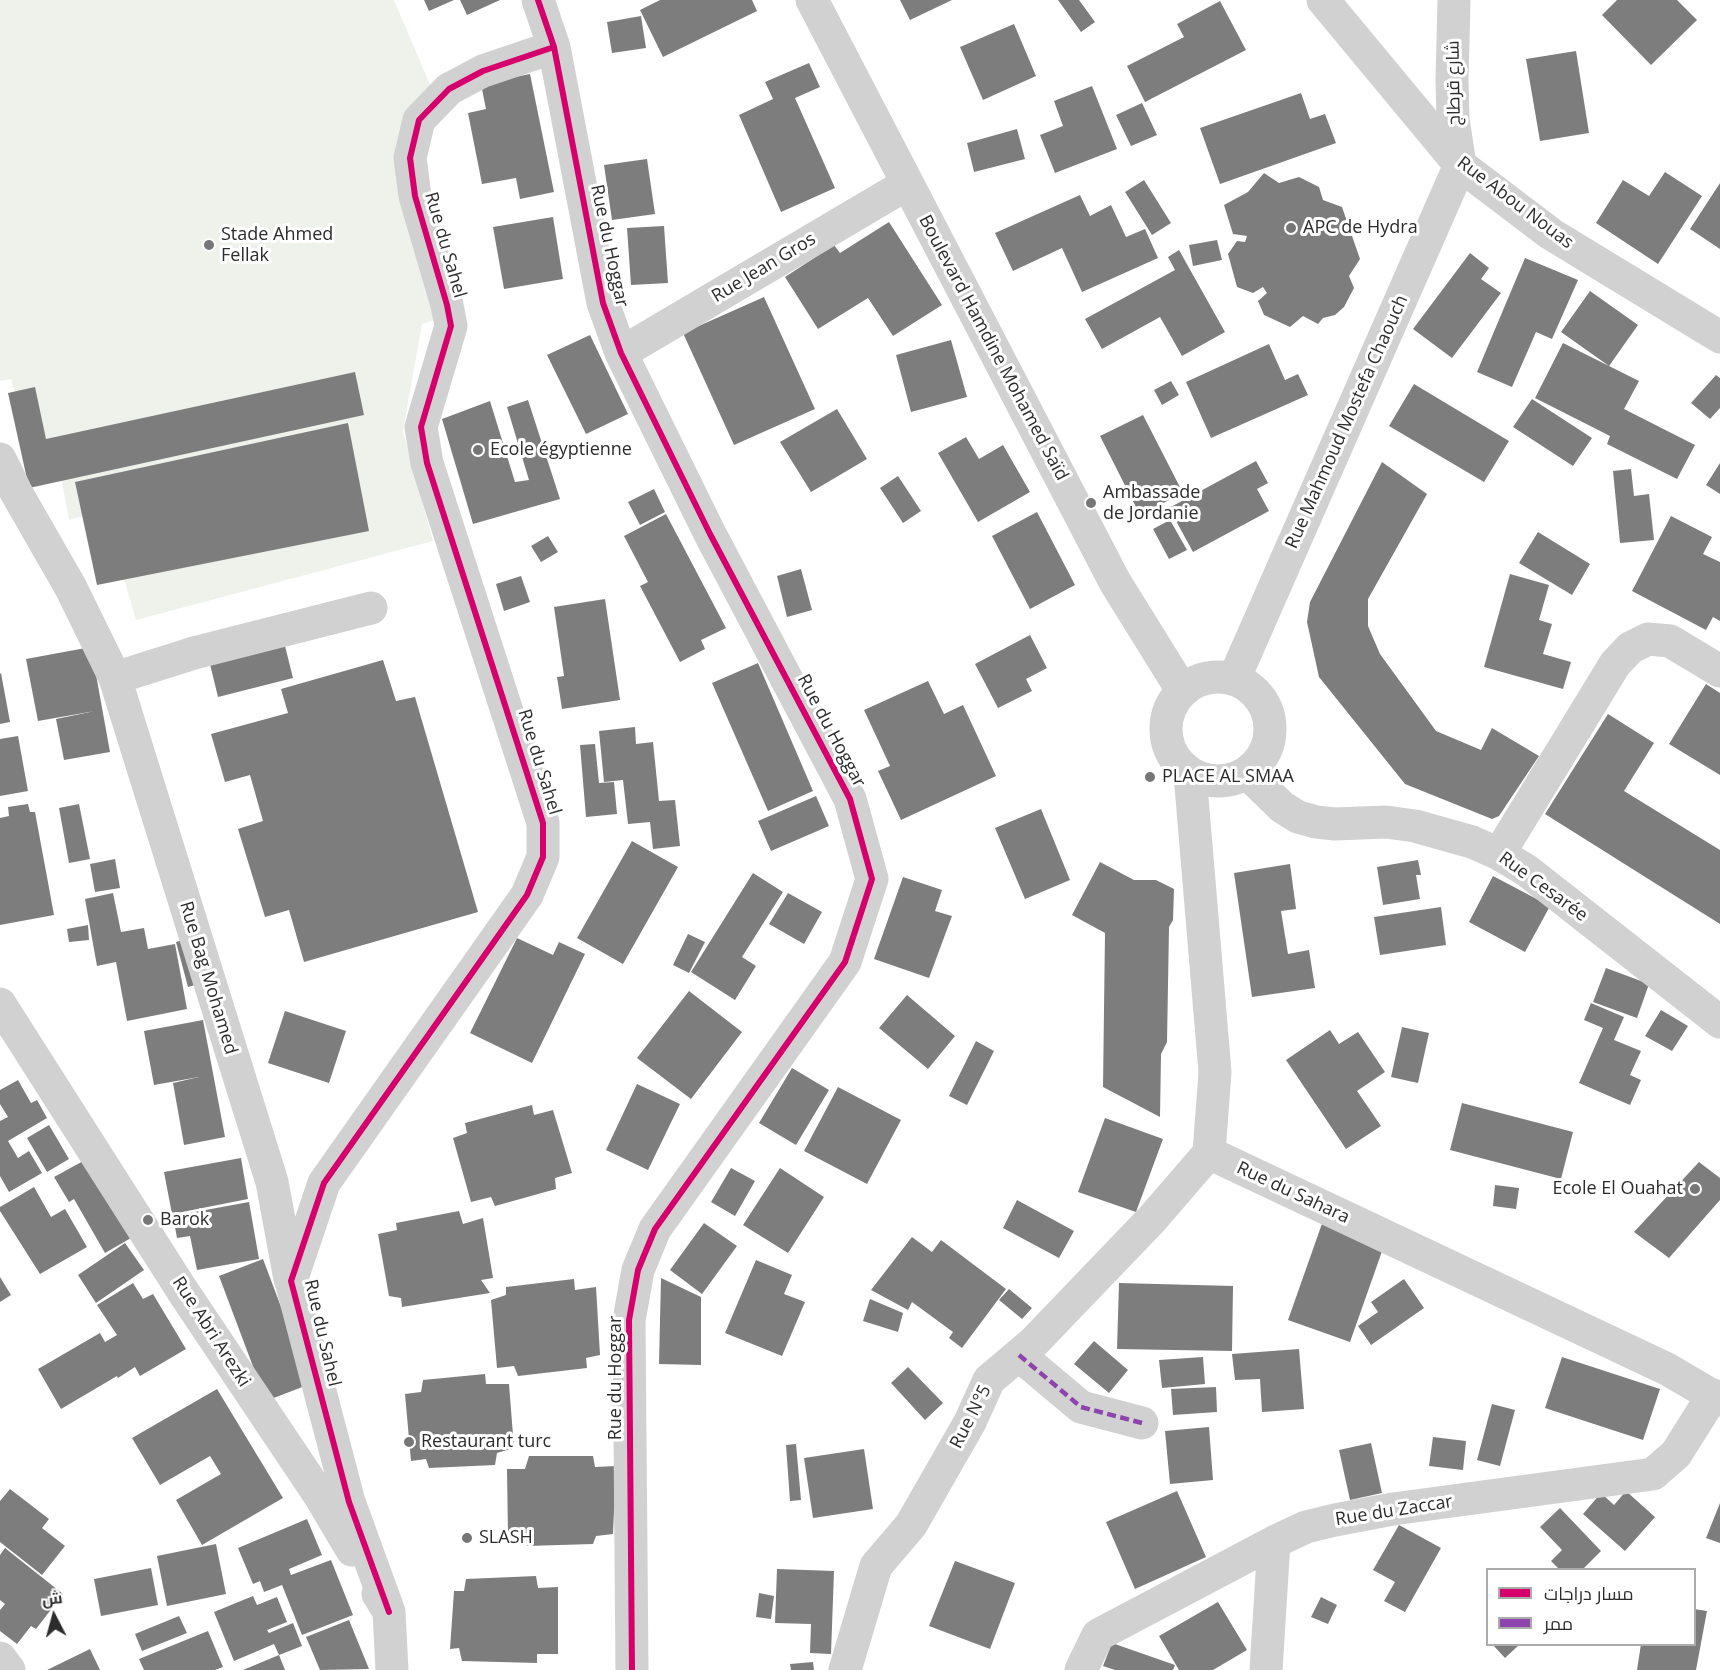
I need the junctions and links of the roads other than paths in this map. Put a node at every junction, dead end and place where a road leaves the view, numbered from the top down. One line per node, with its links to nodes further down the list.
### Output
1 (538, 0): 5 (street, Rue du Hoggar)
2 (812, 0): 7 (street, Boulevard Hamdine Mohamed Saïd)
3 (1323, 0): 6 (street, Rue Abou Nouas)
4 (1454, 0): 6 (street, شارع قرطاج)
5 (554, 47): 9 (street, Rue du Hoggar); 22 (street, Rue du Sahel)
6 (1460, 165): 8 (street, Rue Abou Nouas); 14 (street, Rue Mahmoud Mostefa Chaouch)
7 (907, 184): 9 (street, Rue Jean Gros); 15 (street, Boulevard Hamdine Mohamed Saïd)
8 (1720, 337)
9 (621, 353): 31 (street, Rue du Hoggar)
10 (0, 459): 13 (street, Rue Bag Mohamed)
11 (371, 608): 13 (street)
12 (1720, 671): 18 (street)
13 (115, 678): 22 (street, Rue Bag Mohamed)
14 (1234, 679): 15 (street); 16 (street)
15 (1182, 690): 17 (street)
16 (1247, 773): 17 (street); 18 (street, Rue Cesarée)
17 (1190, 774): 21 (street)
18 (1499, 854): 20 (street, Rue Cesarée)
19 (0, 1004): 27 (street, Rue Abri Arezki)
20 (1720, 1022)
21 (1209, 1153): 23 (street, Rue N°5); 24 (street, Rue du Sahara)
22 (291, 1281): 27 (street, Rue du Sahel)
23 (1019, 1355): 25 (street); 32 (street, Rue N°5)
24 (1717, 1397): 26 (street, Rue du Zaccar)
25 (1142, 1423)
26 (1274, 1542): 33 (street, Rue du Zaccar); 34 (street)
27 (389, 1612): 30 (street, Rue Abri Arezki)
28 (0, 1658): 29 (street)
29 (9, 1670)
30 (392, 1670)
31 (632, 1670)
32 (845, 1670)
33 (1082, 1670)
34 (1266, 1670)

